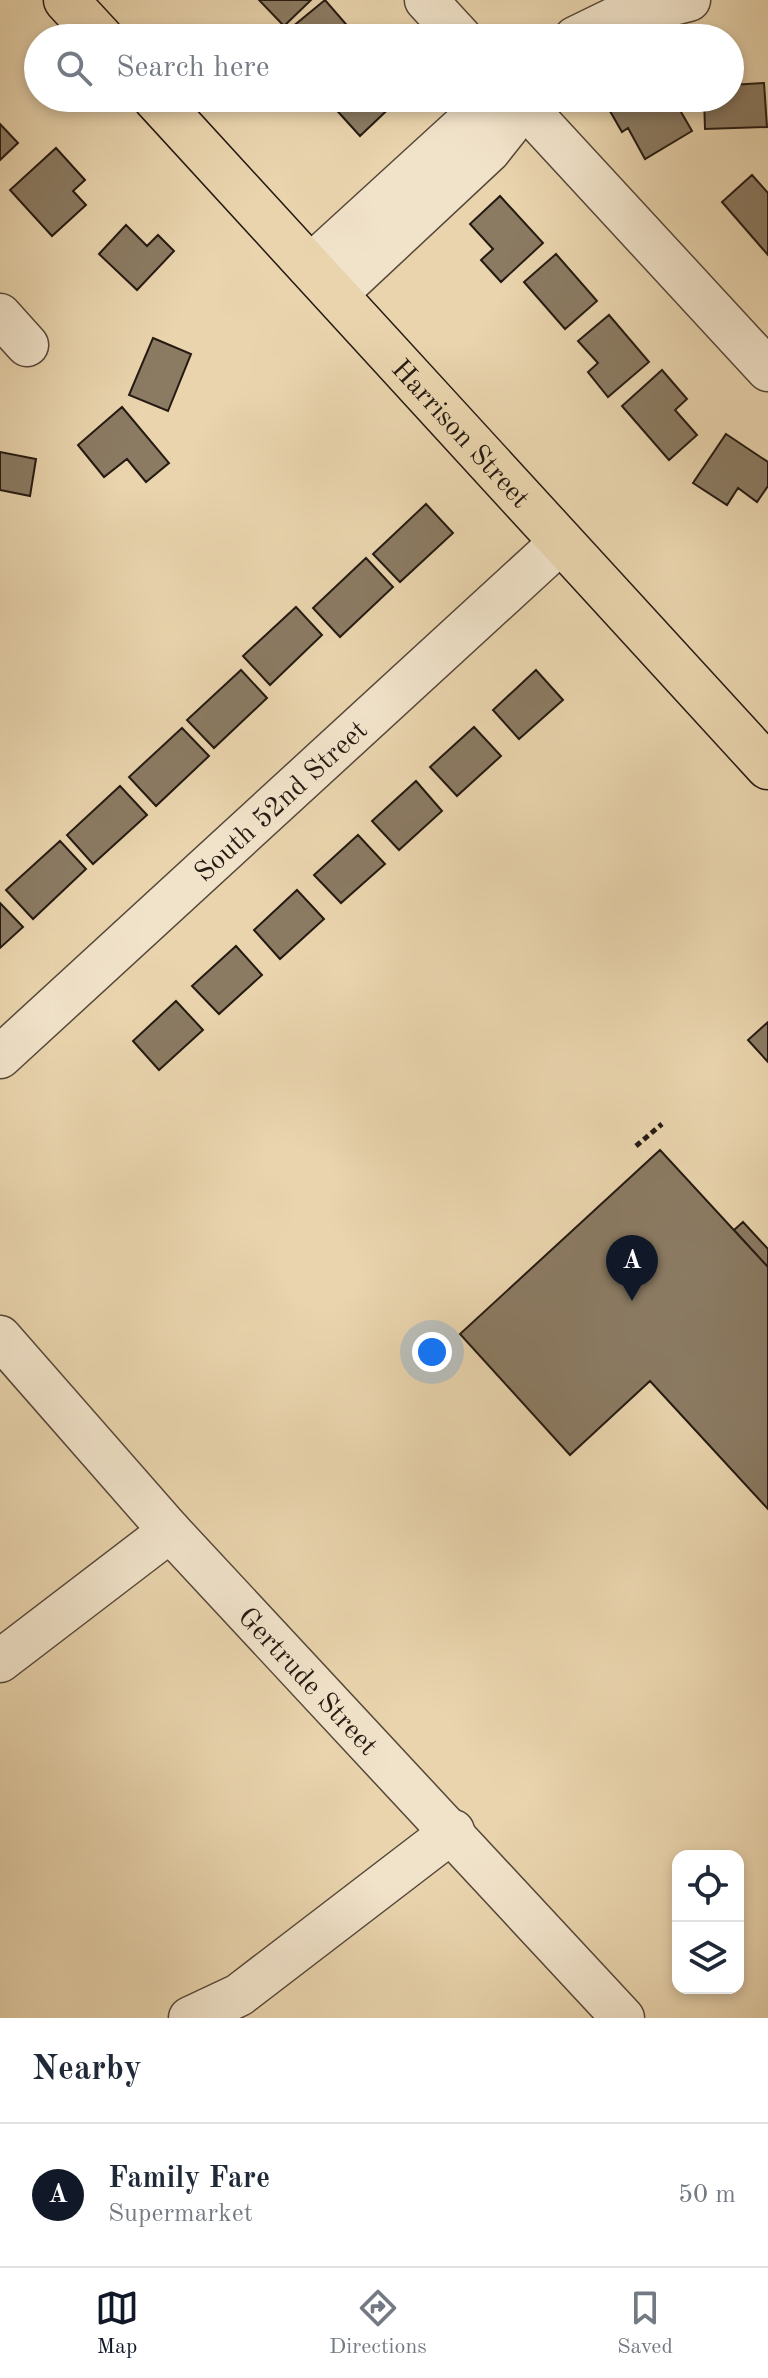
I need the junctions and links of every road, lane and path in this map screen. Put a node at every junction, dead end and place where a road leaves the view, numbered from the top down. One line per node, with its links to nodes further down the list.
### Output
1 (66, 0): 4 (main road)
2 (426, 0): 5 (street)
3 (689, 0): 6 (street)
4 (88, 24)
5 (448, 24)
6 (604, 24)
7 (168, 112): 11 (main road, Harrison Street)
8 (479, 112): 11 (street)
9 (511, 112): 11 (street)
10 (527, 112): 12 (street)
11 (322, 281): 13 (main road, Harrison Street)
12 (768, 370)
13 (561, 542): 14 (main road, Harrison Street); 15 (street, South 52nd Street)
14 (768, 767)
15 (0, 1057)
16 (662, 1124): 17 (path)
17 (636, 1146)
18 (0, 1337): 19 (street, Gertrude Street)
19 (170, 1531): 20 (street); 21 (street, Gertrude Street)
20 (0, 1661)
21 (453, 1831): 22 (street); 23 (street, Gertrude Street)
22 (190, 2018)
23 (623, 2018)

